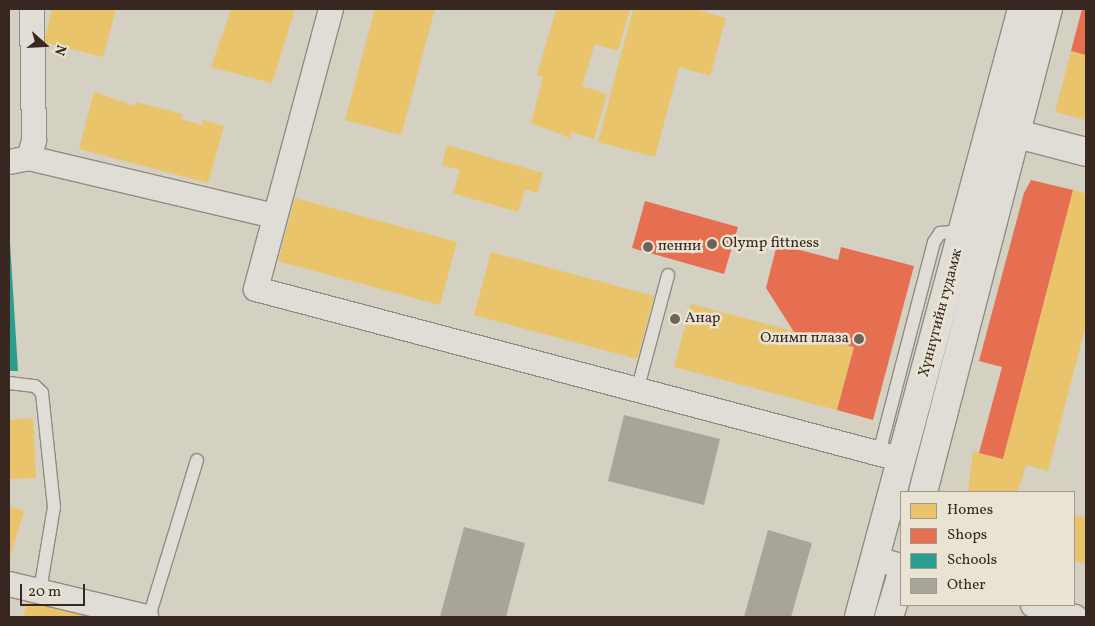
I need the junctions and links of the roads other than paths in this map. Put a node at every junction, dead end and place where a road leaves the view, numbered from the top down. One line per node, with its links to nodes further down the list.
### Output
1 (32, 9): 7 (street)
2 (331, 9): 8 (street)
3 (1022, 9): 5 (main road, Хүннүгийн гудамж)
4 (1048, 9): 5 (main road, Хүннүгийн гудамж)
5 (1003, 130): 6 (main road); 12 (main road, Хүннүгийн гудамж); 14 (main road, Хүннүгийн гудамж)
6 (1086, 152)
7 (19, 160): 8 (street)
8 (276, 216): 11 (street)
9 (668, 275): 11 (lane)
10 (9, 383): 19 (lane)
11 (637, 391): 12 (street)
12 (891, 456): 15 (main road, Хүннүгийн гудамж)
13 (197, 460): 21 (lane)
14 (924, 491)
15 (875, 559): 16 (street); 22 (main road, Хүннүгийн гудамж)
16 (900, 566)
17 (900, 580): 23 (main road)
18 (9, 584): 19 (street)
19 (40, 591): 21 (street)
20 (1036, 606): 24 (street)
21 (148, 617)
22 (859, 617)
23 (889, 617)
24 (1075, 617)

